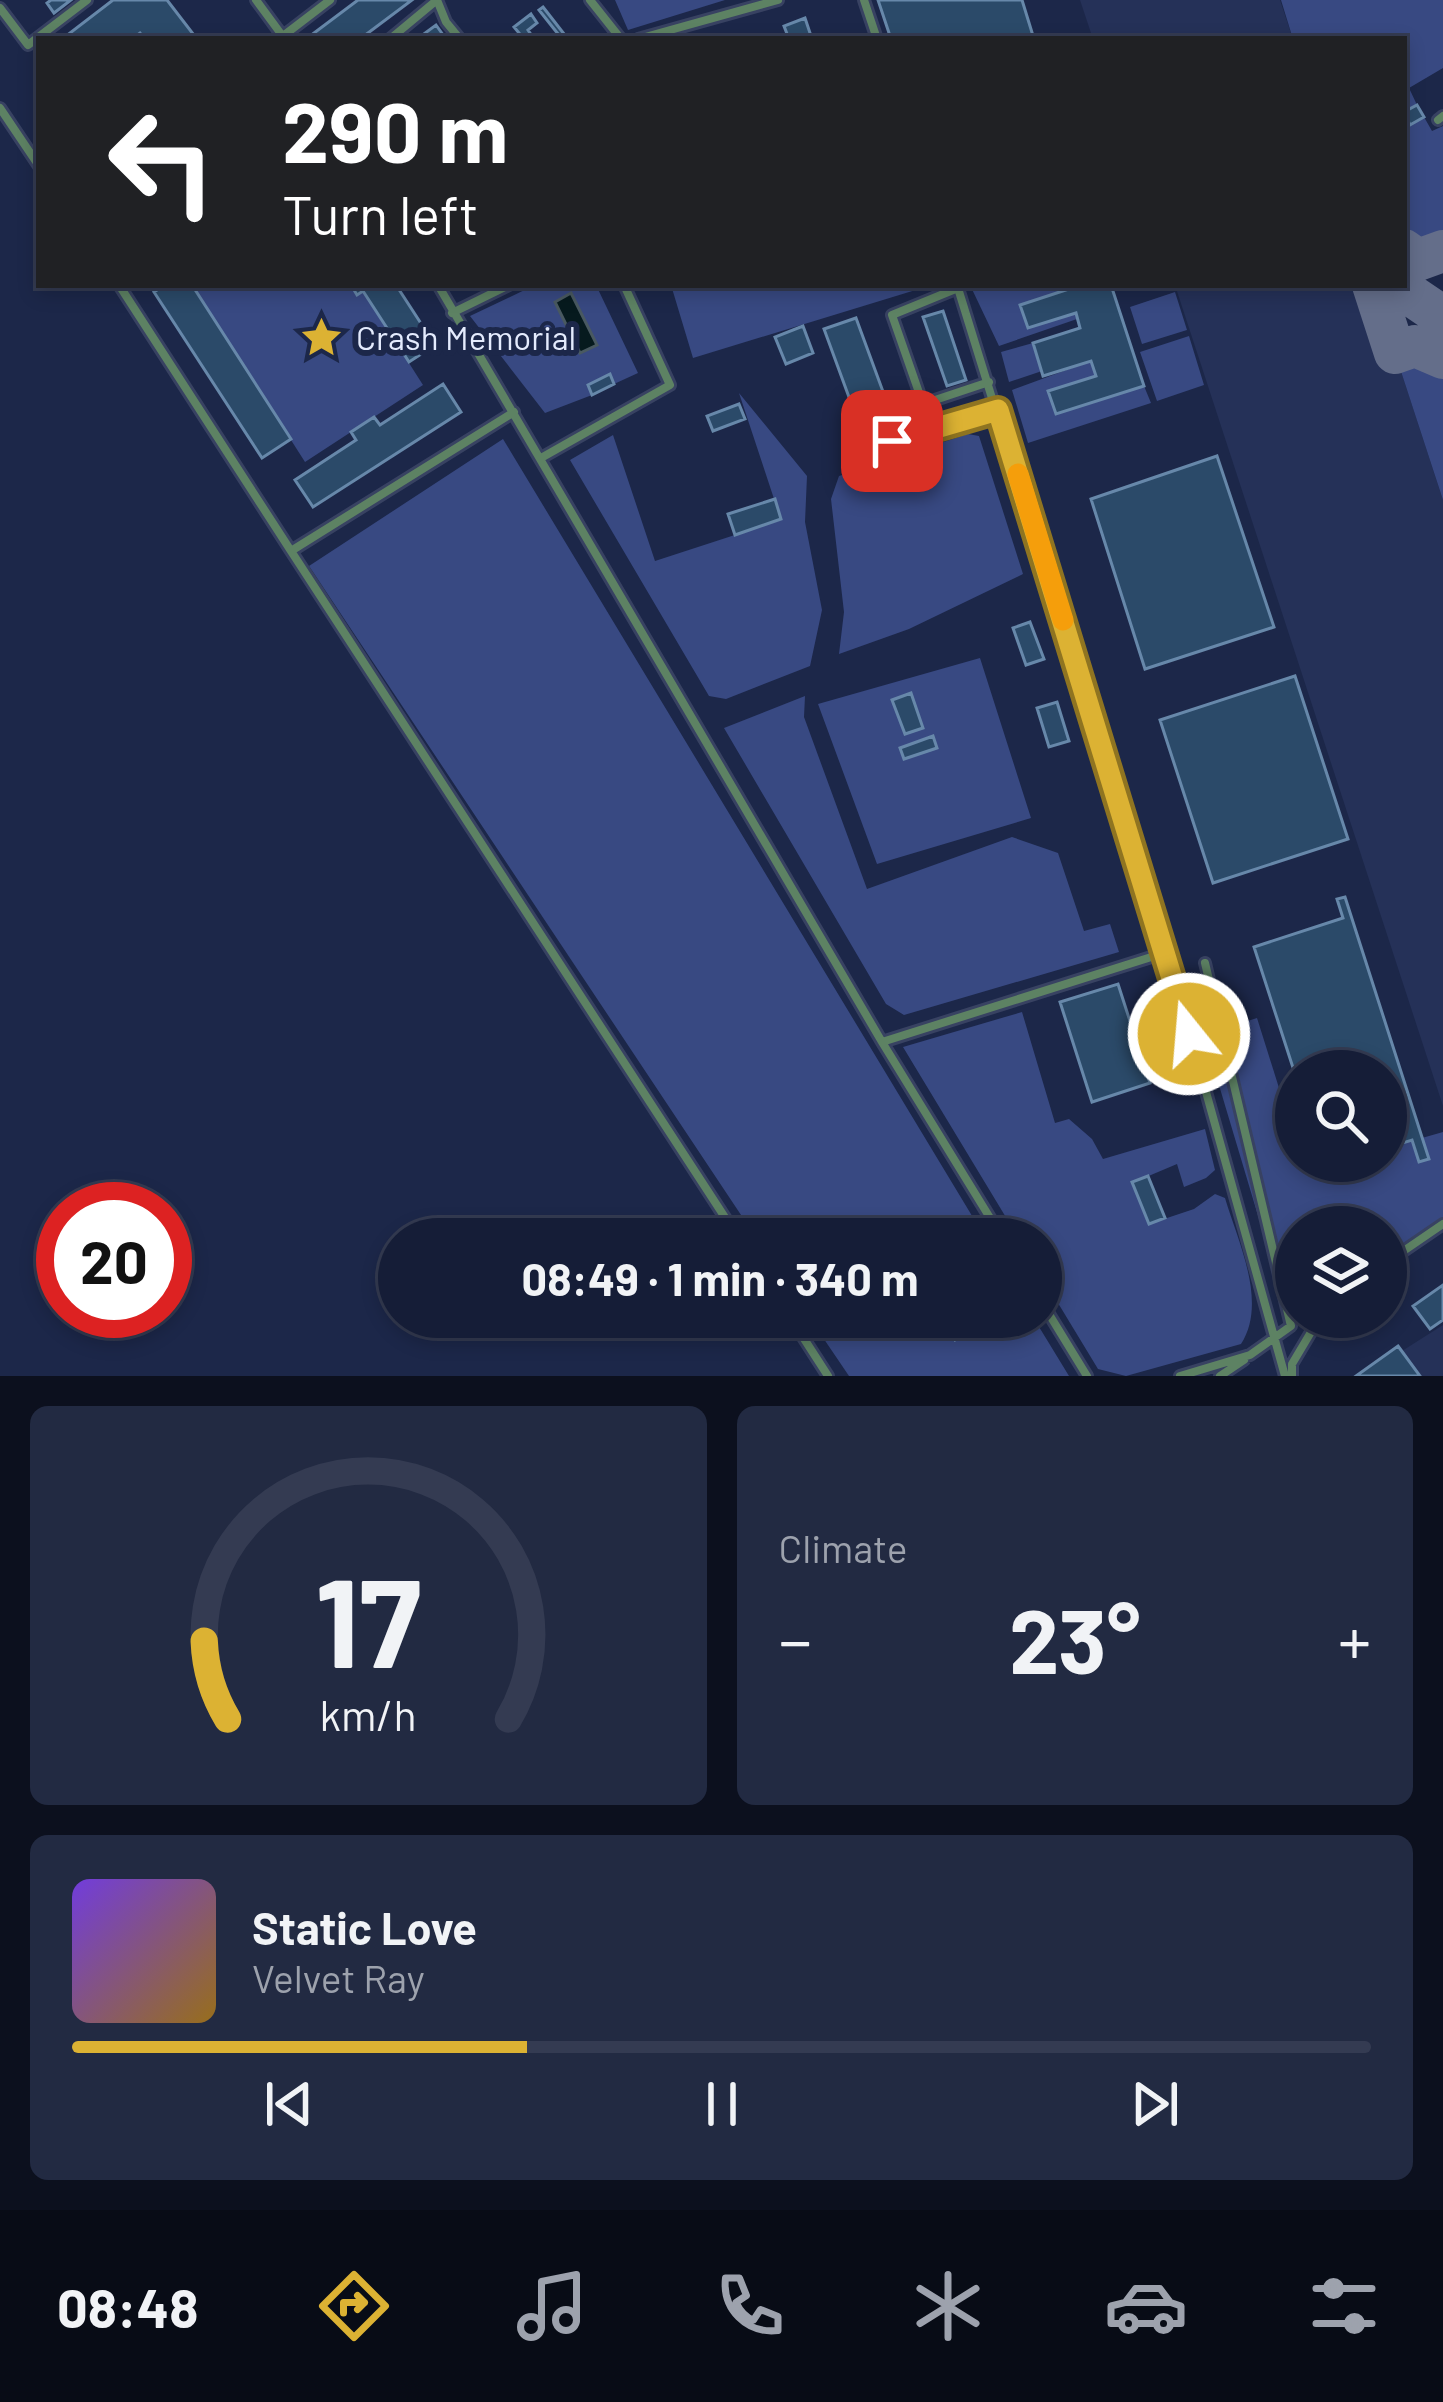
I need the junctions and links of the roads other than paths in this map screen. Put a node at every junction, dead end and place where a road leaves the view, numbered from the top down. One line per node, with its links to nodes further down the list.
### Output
1 (87, 0): 9 (lane)
2 (256, 0): 10 (lane)
3 (329, 0): 11 (lane)
4 (590, 0): 14 (lane)
5 (778, 0): 7 (lane)
6 (864, 0): 16 (lane)
7 (766, 2): 15 (lane)
8 (0, 8): 17 (lane)
9 (41, 36)
10 (283, 36)
11 (286, 36)
12 (394, 36): 13 (lane)
13 (458, 36)
14 (619, 36)
15 (648, 36)
16 (876, 36)
17 (36, 40)
18 (0, 108): 19 (lane)
19 (36, 162)
20 (120, 288): 32 (lane)
21 (440, 288): 26 (lane)
22 (503, 288): 26 (lane)
23 (624, 288): 31 (lane)
24 (953, 288): 27 (lane)
25 (958, 288): 27 (lane)
26 (452, 313): 29 (lane)
27 (989, 382): 28 (lane)
28 (998, 410): 30 (lane); 33 (lane)
29 (514, 412): 31 (lane); 32 (lane)
30 (855, 451)
31 (541, 458): 35 (lane)
32 (291, 551): 36 (lane)
33 (1164, 953): 35 (lane); 41 (lane)
34 (1205, 963): 40 (lane)
35 (882, 1042): 37 (lane)
36 (725, 1218)
37 (990, 1218)
38 (1443, 1225): 39 (lane)
39 (1407, 1249)
40 (1275, 1258)
41 (1275, 1333)
42 (1062, 1335): 49 (lane)
43 (1275, 1337): 47 (lane)
44 (804, 1338): 48 (lane)
45 (1277, 1338): 52 (lane)
46 (1307, 1338): 52 (lane)
47 (1250, 1355): 50 (lane); 51 (lane)
48 (828, 1376)
49 (1087, 1376)
50 (1180, 1376)
51 (1220, 1376)
52 (1288, 1376)

